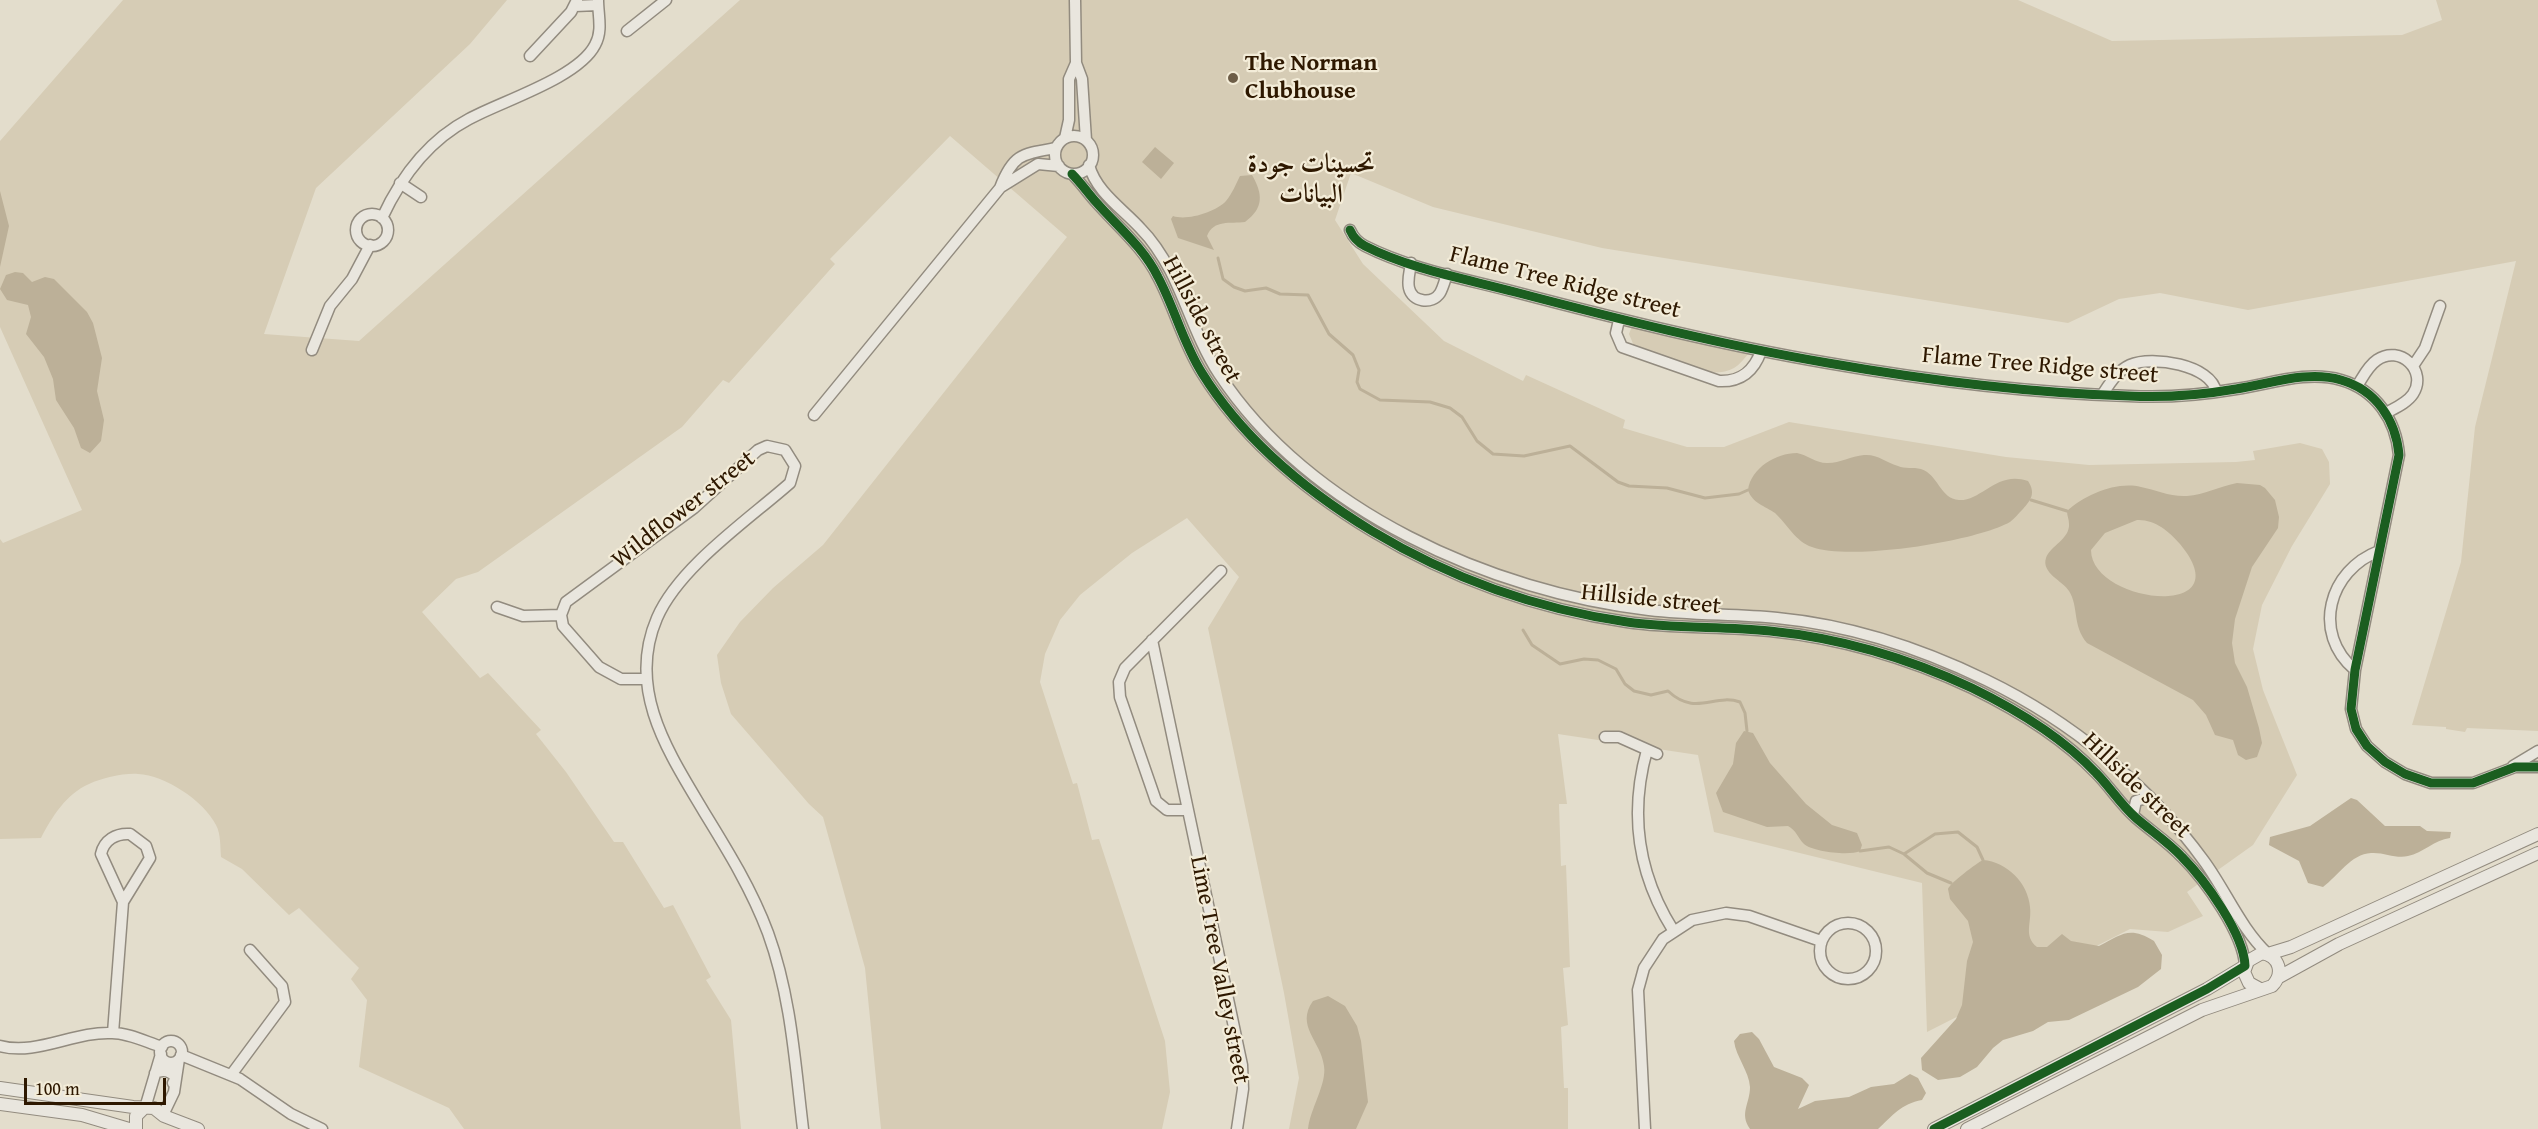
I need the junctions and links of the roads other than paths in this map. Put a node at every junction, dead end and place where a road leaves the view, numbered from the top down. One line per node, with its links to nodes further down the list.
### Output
1 (666, 0): 5 (street)
2 (1075, 0): 7 (street)
3 (576, 3): 4 (street); 6 (street)
4 (598, 3): 17 (street)
5 (627, 31)
6 (530, 56)
7 (1076, 63): 8 (street); 9 (street, Hillside street)
8 (1065, 138): 9 (street); 10 (street)
9 (1086, 140): 13 (street, Hillside street)
10 (1056, 148): 11 (street); 14 (street)
11 (1027, 153): 12 (street); 15 (street)
12 (1013, 163): 15 (street); 18 (street)
13 (1089, 165): 16 (street); 35 (street, Hillside street)
14 (1059, 166): 15 (street); 16 (street, Hillside street)
15 (1028, 168): 18 (street)
16 (1071, 174): 36 (street, Hillside street)
17 (400, 183): 19 (street); 20 (street)
18 (1001, 187): 34 (street)
19 (421, 196)
20 (382, 218): 22 (street); 22 (street)
21 (1350, 230): 23 (street, Flame Tree Ridge street)
22 (370, 245): 27 (street)
23 (1411, 263): 24 (street, Flame Tree Ridge street); 24 (street, Flame Tree Ridge street)
24 (1446, 274): 26 (street, Flame Tree Ridge street)
25 (2440, 306): 29 (street)
26 (1619, 320): 28 (street, Flame Tree Ridge street); 28 (street, Flame Tree Ridge street)
27 (312, 350)
28 (1761, 351): 32 (street, Flame Tree Ridge street)
29 (2413, 366): 30 (street); 33 (street)
30 (2357, 386): 31 (street, Flame Tree Ridge street); 33 (street, Flame Tree Ridge street)
31 (2216, 392): 32 (street, Flame Tree Ridge street); 32 (street)
32 (2102, 395)
33 (2386, 413): 37 (street, Flame Tree Ridge street)
34 (814, 415)
35 (1347, 498): 36 (street); 48 (street, Hillside street)
36 (1340, 510): 50 (street, Hillside street)
37 (2379, 550): 42 (street, Flame Tree Ridge street); 42 (street)
38 (1221, 571): 41 (street)
39 (497, 607): 40 (street)
40 (561, 615): 43 (street); 43 (street, Wildflower street)
41 (1152, 640): 49 (street, Lime Tree Valley street); 49 (street)
42 (2355, 670): 47 (street, Flame Tree Ridge street)
43 (646, 679): 76 (street, Wildflower street)
44 (1605, 737): 54 (street)
45 (2538, 752): 47 (street, Flame Tree Ridge street)
46 (2538, 767): 47 (street, Flame Tree Ridge street)
47 (2508, 770)
48 (2150, 797): 50 (street); 57 (street, Hillside street)
49 (1188, 810): 77 (street, Lime Tree Valley street)
50 (2133, 815): 58 (street, Hillside street)
51 (2538, 834): 57 (street)
52 (2538, 854): 59 (street)
53 (123, 902): 53 (street); 61 (street)
54 (1673, 930): 55 (street); 78 (street)
55 (1821, 941): 55 (street)
56 (250, 950): 66 (street)
57 (2268, 954): 58 (street); 59 (street)
58 (2245, 966): 60 (street); 79 (street)
59 (2279, 977): 60 (street)
60 (2260, 989): 80 (street)
61 (113, 1033): 62 (street); 63 (street)
62 (0, 1046)
63 (161, 1051): 64 (street); 64 (street); 65 (street)
64 (180, 1057): 66 (street); 67 (street)
65 (155, 1073): 67 (street); 70 (street)
66 (231, 1075): 75 (street)
67 (176, 1078): 71 (street)
68 (0, 1088): 70 (street)
69 (0, 1104): 72 (street)
70 (145, 1108): 71 (street); 73 (street)
71 (164, 1120): 74 (street)
72 (129, 1129)
73 (136, 1129)
74 (198, 1129)
75 (322, 1129)
76 (803, 1129)
77 (1237, 1129)
78 (1645, 1129)
79 (1934, 1129)
80 (1967, 1129)

